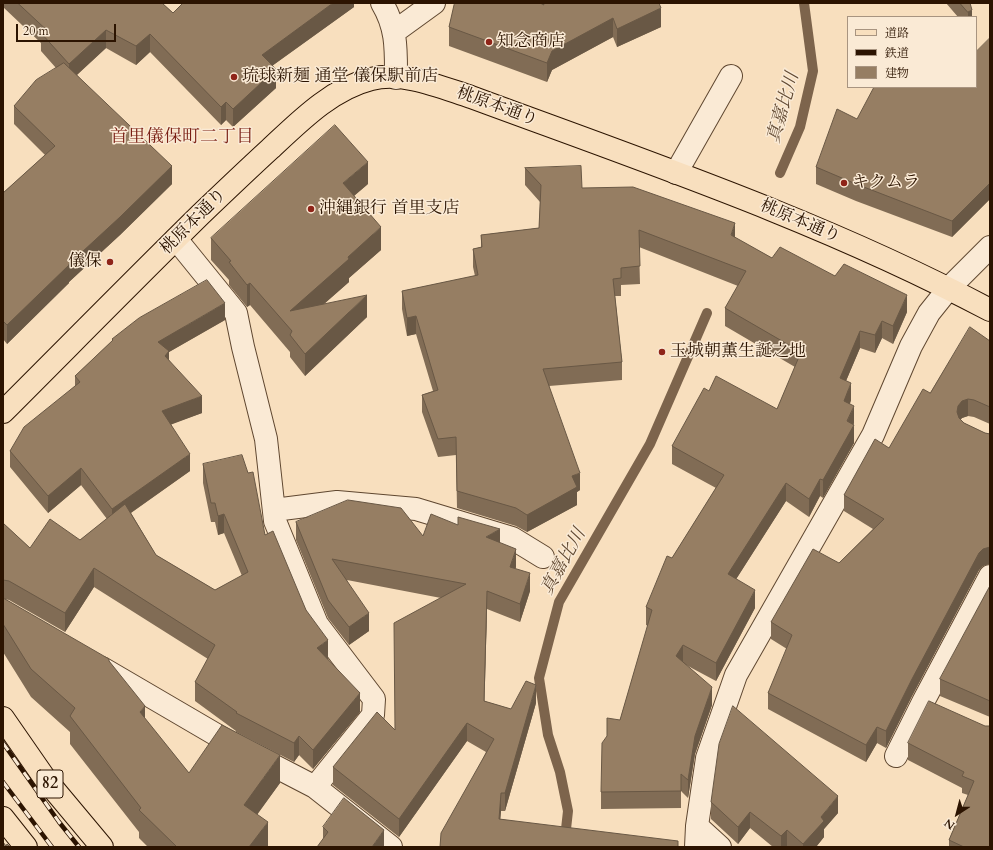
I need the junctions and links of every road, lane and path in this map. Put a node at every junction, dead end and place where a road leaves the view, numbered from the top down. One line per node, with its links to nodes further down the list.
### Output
1 (382, 3): 3 (street)
2 (434, 3): 3 (street)
3 (394, 32): 5 (street)
4 (731, 76): 6 (street)
5 (396, 78): 6 (main road, 桃原本通り); 7 (main road, 桃原本通り)
6 (676, 173): 9 (main road, 桃原本通り)
7 (176, 239): 11 (main road, 桃原本通り); 12 (street)
8 (990, 247): 9 (street)
9 (949, 288): 10 (main road, 桃原本通り); 22 (street)
10 (990, 310)
11 (3, 412)
12 (274, 510): 13 (street); 20 (street)
13 (544, 557)
14 (990, 576): 16 (street)
15 (84, 658): 20 (street)
16 (923, 702): 17 (street); 19 (street)
17 (943, 711)
18 (3, 718): 24 (main road, 82)
19 (896, 756)
20 (315, 787): 25 (street)
21 (3, 818): 23 (main road)
22 (696, 837): 26 (street)
23 (26, 847)
24 (102, 847)
25 (391, 847)
26 (720, 847)

